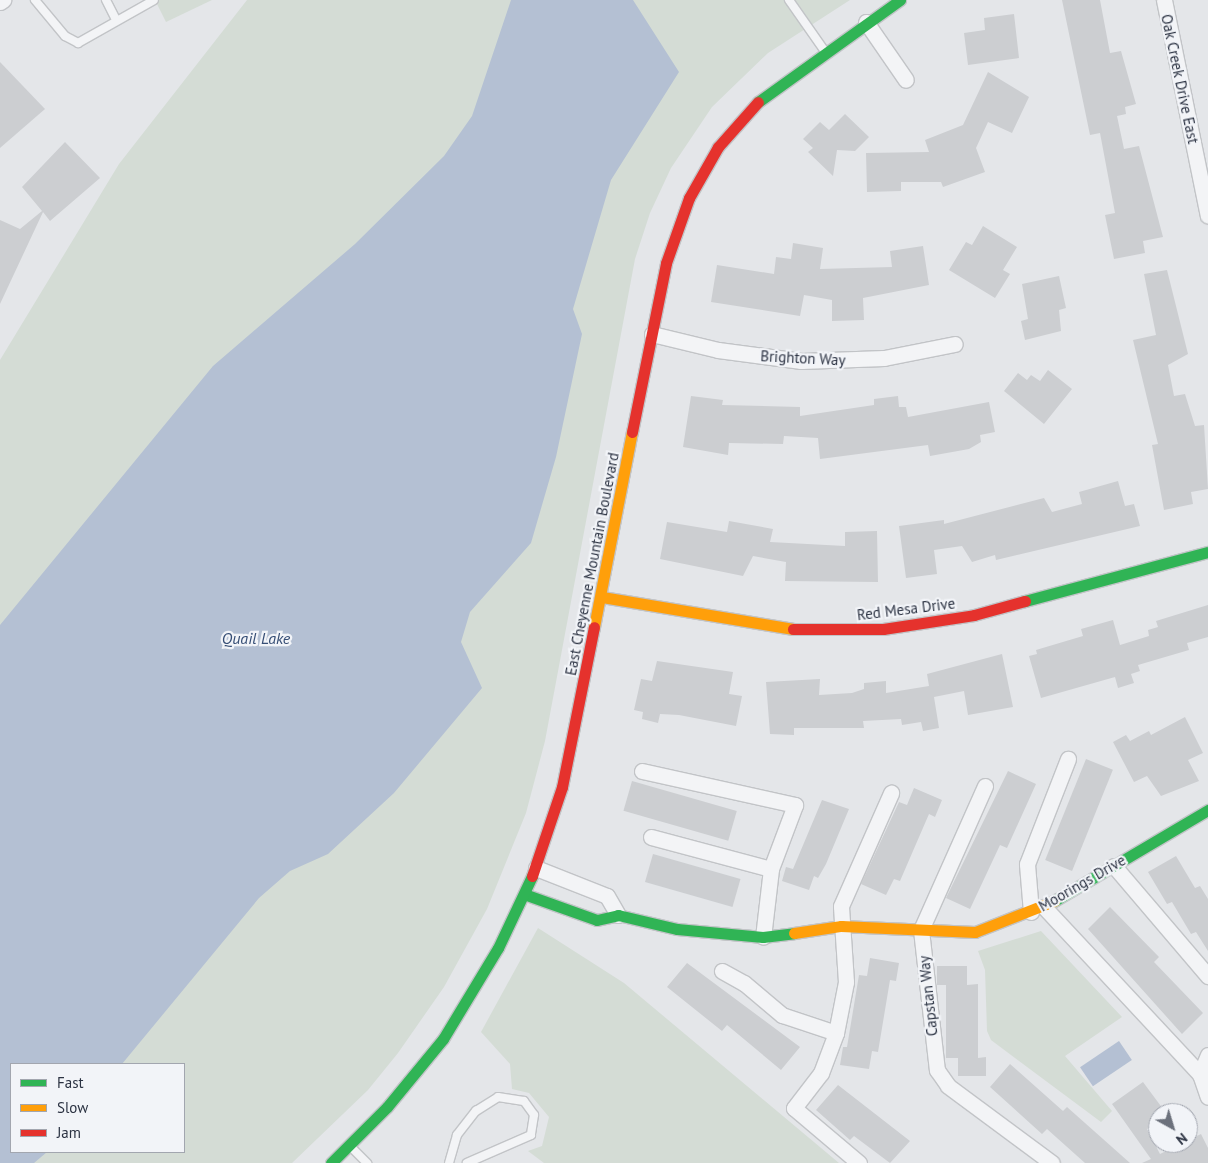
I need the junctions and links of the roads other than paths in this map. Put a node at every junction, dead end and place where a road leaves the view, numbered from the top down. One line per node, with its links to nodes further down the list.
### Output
1 (35, 0): 7 (lane)
2 (106, 0): 7 (lane)
3 (154, 0): 7 (lane)
4 (789, 0): 9 (lane)
5 (900, 0): 8 (street, East Cheyenne Mountain Boulevard)
6 (1164, 0): 11 (street, Oak Creek Drive East)
7 (115, 18)
8 (866, 22): 9 (street, East Cheyenne Mountain Boulevard); 10 (street)
9 (824, 50): 12 (street, East Cheyenne Mountain Boulevard)
10 (906, 80)
11 (1208, 216)
12 (652, 334): 13 (street, Brighton Way); 15 (street, East Cheyenne Mountain Boulevard)
13 (955, 344)
14 (1208, 552): 15 (street, Red Mesa Drive)
15 (602, 597): 23 (street, East Cheyenne Mountain Boulevard)
16 (1068, 759): 26 (street)
17 (642, 771): 24 (street)
18 (984, 786): 29 (street, Capstan Way)
19 (891, 793): 28 (street)
20 (1208, 810): 22 (street, Moorings Drive)
21 (652, 837): 24 (street)
22 (1114, 866): 26 (street, Moorings Drive); 32 (street)
23 (536, 868): 25 (street, East Cheyenne Mountain Boulevard); 27 (street)
24 (771, 869): 30 (street)
25 (524, 894): 27 (street, Moorings Drive); 37 (street, East Cheyenne Mountain Boulevard)
26 (1038, 909): 29 (street, Moorings Drive); 35 (street)
27 (618, 915): 30 (street, Moorings Drive)
28 (841, 926): 29 (street, Moorings Drive); 30 (street, Moorings Drive); 33 (street)
29 (921, 930): 43 (street, Capstan Way)
30 (763, 937)
31 (722, 972): 33 (street)
32 (1208, 976)
33 (836, 1033): 42 (street)
34 (1208, 1054): 35 (street)
35 (1200, 1074): 36 (street)
36 (1208, 1097)
37 (349, 1145): 38 (street, East Cheyenne Mountain Boulevard); 39 (lane)
38 (331, 1163)
39 (367, 1163)
40 (449, 1163): 41 (lane)
41 (468, 1163)
42 (859, 1163)
43 (1050, 1163)

